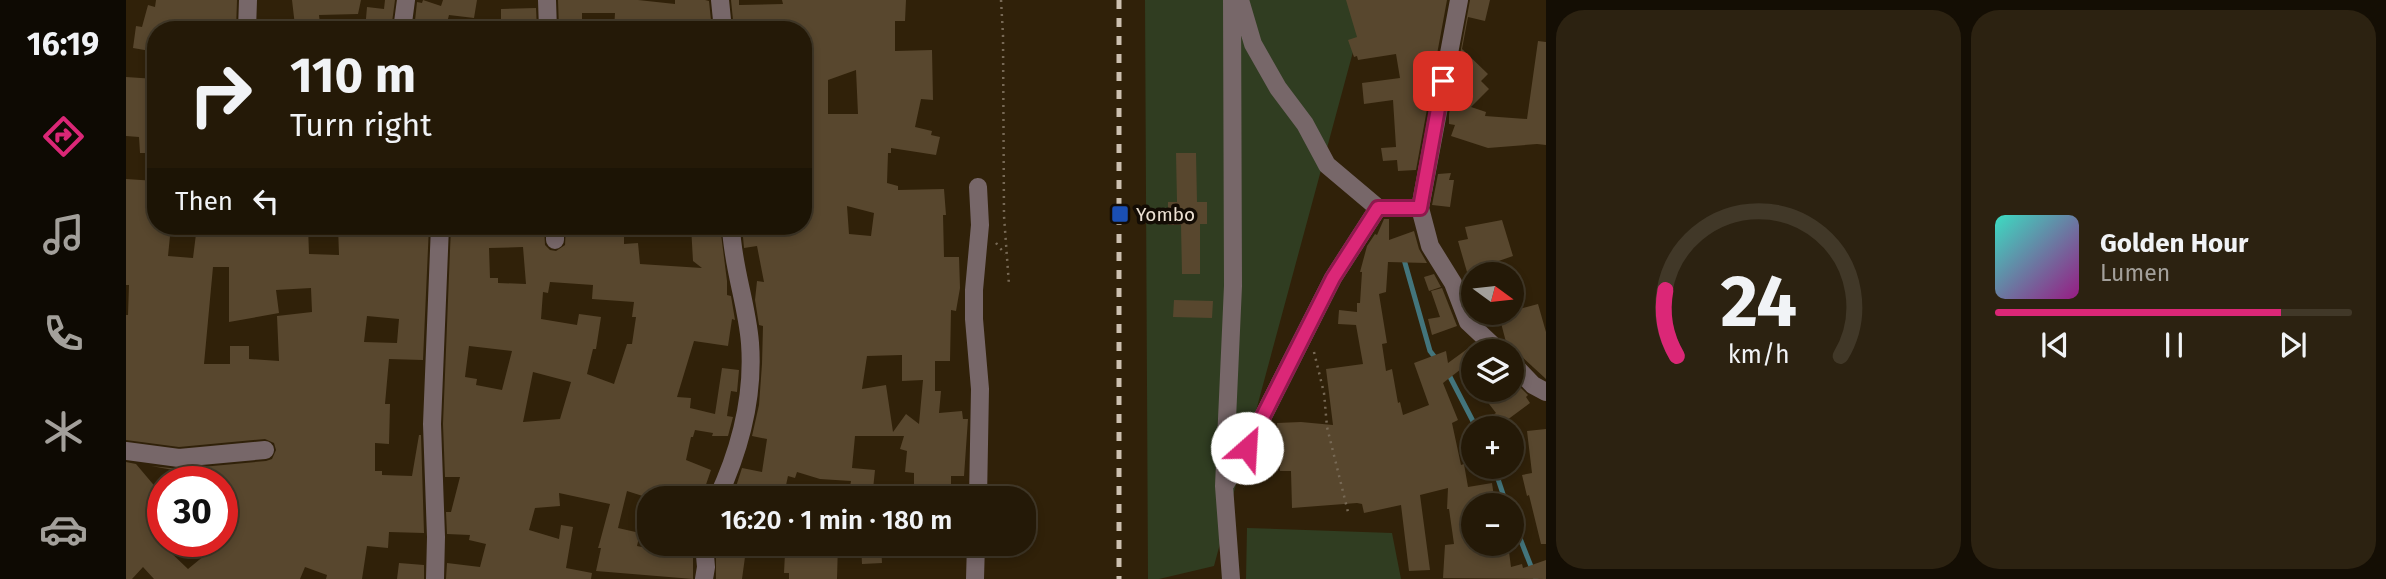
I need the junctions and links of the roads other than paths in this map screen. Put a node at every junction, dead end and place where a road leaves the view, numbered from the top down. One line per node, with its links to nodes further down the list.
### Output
1 (248, 0): 8 (street)
2 (406, 0): 9 (street)
3 (547, 0): 10 (street)
4 (720, 0): 11 (street)
5 (1232, 0): 24 (street)
6 (1240, 0): 13 (street)
7 (1459, 0): 14 (street)
8 (247, 21)
9 (403, 21)
10 (548, 21)
11 (722, 21)
12 (978, 187): 23 (street)
13 (1378, 208): 14 (street); 24 (street)
14 (1420, 208): 17 (street)
15 (440, 235): 27 (street)
16 (732, 235): 22 (street)
17 (1486, 339)
18 (1524, 376): 19 (street)
19 (1546, 392)
20 (265, 450): 21 (street)
21 (126, 451)
22 (723, 486)
23 (978, 486)
24 (1224, 486): 30 (street)
25 (705, 556): 28 (street)
26 (976, 556): 29 (street)
27 (435, 579)
28 (704, 579)
29 (975, 579)
30 (1231, 579)

